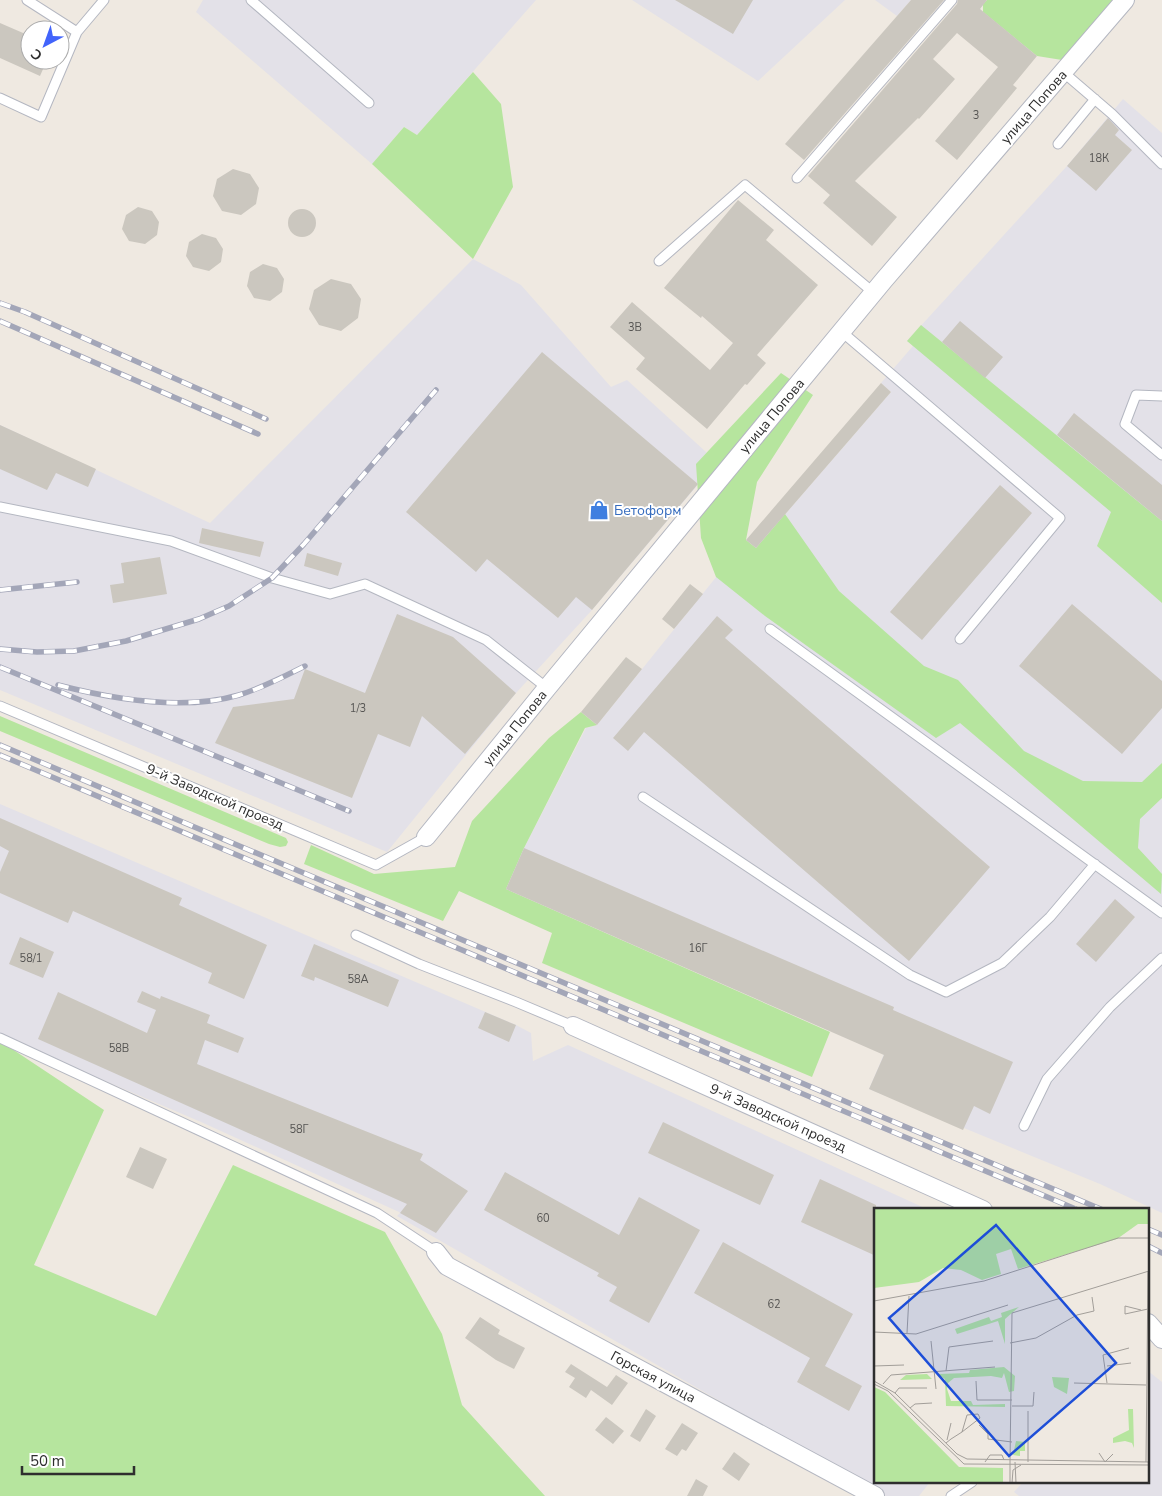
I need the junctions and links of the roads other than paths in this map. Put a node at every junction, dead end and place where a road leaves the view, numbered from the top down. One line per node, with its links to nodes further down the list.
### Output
1 (27, 0): 6 (lane)
2 (104, 0): 6 (lane)
3 (251, 0): 10 (lane)
4 (952, 0): 13 (lane)
5 (1125, 0): 7 (street, улица Попова)
6 (77, 32): 8 (lane)
7 (1063, 72): 9 (lane); 15 (street, улица Попова)
8 (0, 98)
9 (1095, 99): 11 (lane); 12 (lane)
10 (369, 103)
11 (1058, 144)
12 (1162, 164)
13 (798, 178)
14 (659, 261): 15 (lane)
15 (874, 293): 16 (street, улица Попова)
16 (842, 332): 21 (lane); 22 (street, улица Попова)
17 (1162, 396): 18 (lane)
18 (1162, 455)
19 (0, 507): 22 (lane)
20 (770, 629): 26 (lane)
21 (960, 638)
22 (547, 688): 25 (street, улица Попова)
23 (0, 706): 25 (lane, 9-й Заводской проезд)
24 (643, 797): 26 (lane)
25 (426, 837)
26 (1095, 864): 27 (lane)
27 (1162, 913)
28 (356, 935): 30 (lane)
29 (1162, 958): 32 (lane)
30 (574, 1026): 33 (street, 9-й Заводской проезд)
31 (0, 1038): 34 (lane)
32 (1024, 1126)
33 (979, 1208)
34 (436, 1252): 38 (street, Горская улица)
35 (1150, 1325): 36 (street)
36 (1162, 1339)
37 (969, 1484): 39 (lane)
38 (875, 1496)
39 (951, 1496)

